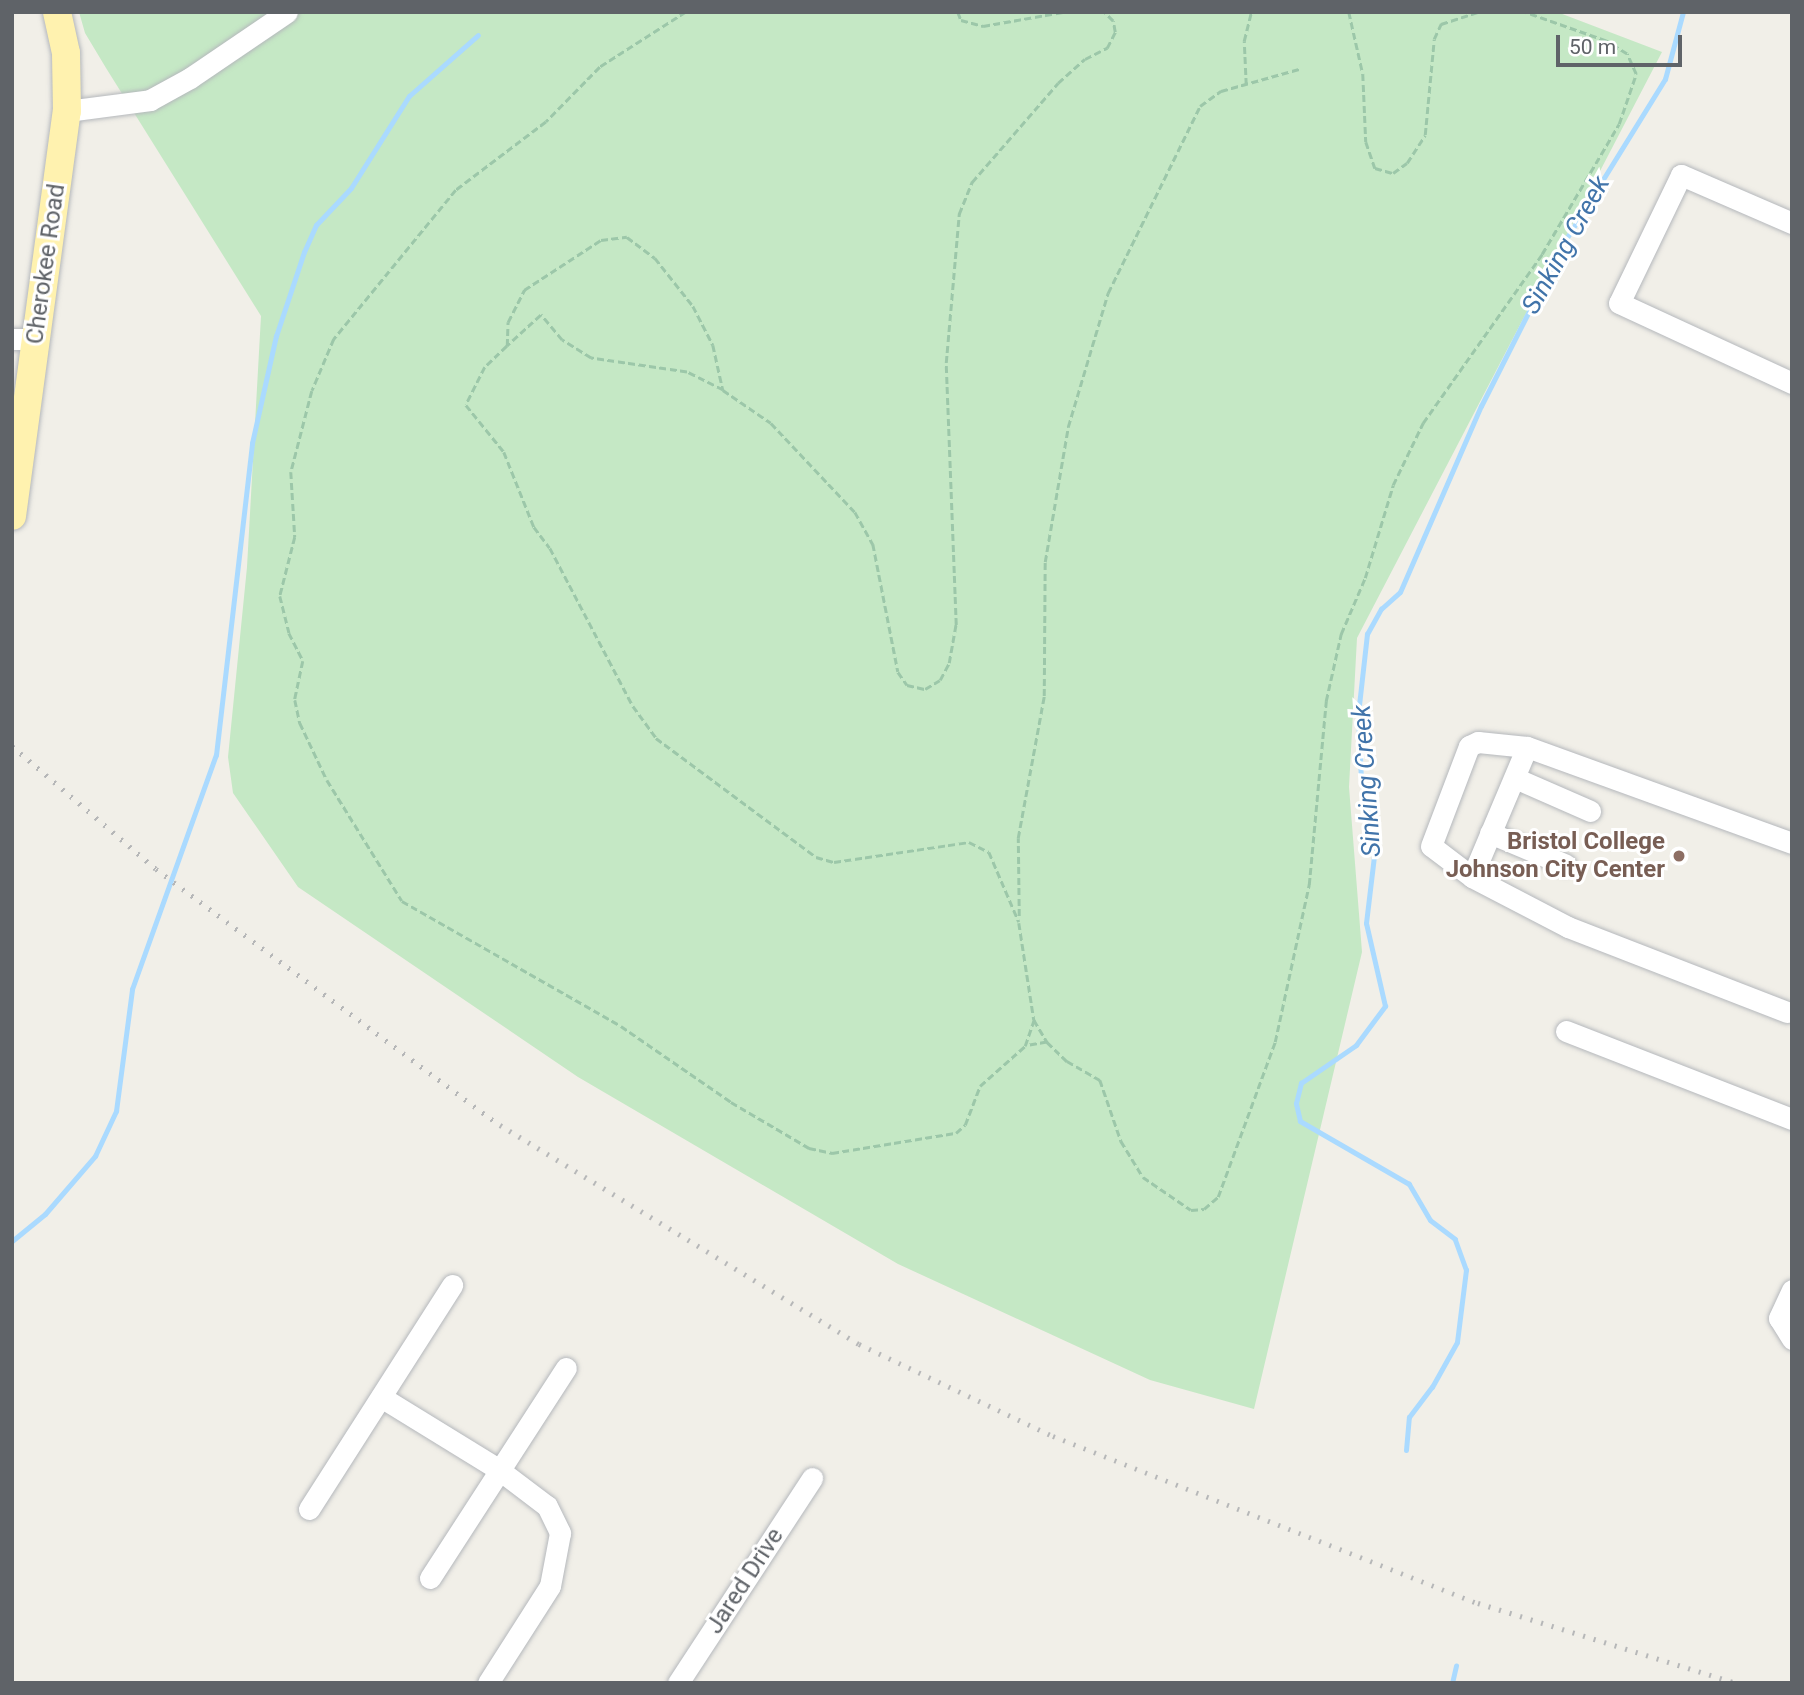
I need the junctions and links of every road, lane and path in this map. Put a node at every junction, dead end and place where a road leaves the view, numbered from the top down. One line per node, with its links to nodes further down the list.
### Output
1 (57, 12): 13 (main road, Cherokee Road)
2 (287, 12): 13 (street)
3 (687, 12): 32 (path)
4 (958, 12): 5 (path)
5 (1063, 12)
6 (1104, 12): 18 (path)
7 (1251, 12): 12 (path)
8 (1349, 12): 9 (path)
9 (1479, 12)
10 (1524, 12): 31 (path)
11 (1299, 69): 12 (path)
12 (1246, 85): 27 (path)
13 (67, 111): 15 (main road, Cherokee Road)
14 (1792, 223): 17 (street)
15 (24, 339): 19 (main road, Cherokee Road)
16 (507, 346): 18 (path); 18 (path); 27 (path)
17 (1792, 383)
18 (723, 390)
19 (12, 516)
20 (1527, 747): 21 (street); 24 (street); 26 (street)
21 (1515, 778): 22 (street); 23 (street)
22 (1590, 811)
23 (1490, 833): 25 (street); 26 (street)
24 (1792, 843)
25 (1566, 865)
26 (1472, 877): 28 (street)
27 (1019, 922): 29 (path)
28 (1790, 1009)
29 (1034, 1020): 31 (path); 32 (path)
30 (1566, 1031): 33 (street)
31 (1047, 1042): 32 (path)
32 (1025, 1046)
33 (1792, 1119)
34 (452, 1285): 38 (street)
35 (1792, 1290): 36 (street)
36 (1792, 1339)
37 (566, 1368): 39 (street)
38 (381, 1397): 39 (street); 41 (street)
39 (498, 1469): 42 (street); 43 (street)
40 (813, 1478): 44 (street, Jared Drive)
41 (309, 1509)
42 (430, 1578)
43 (488, 1683)
44 (678, 1683)

